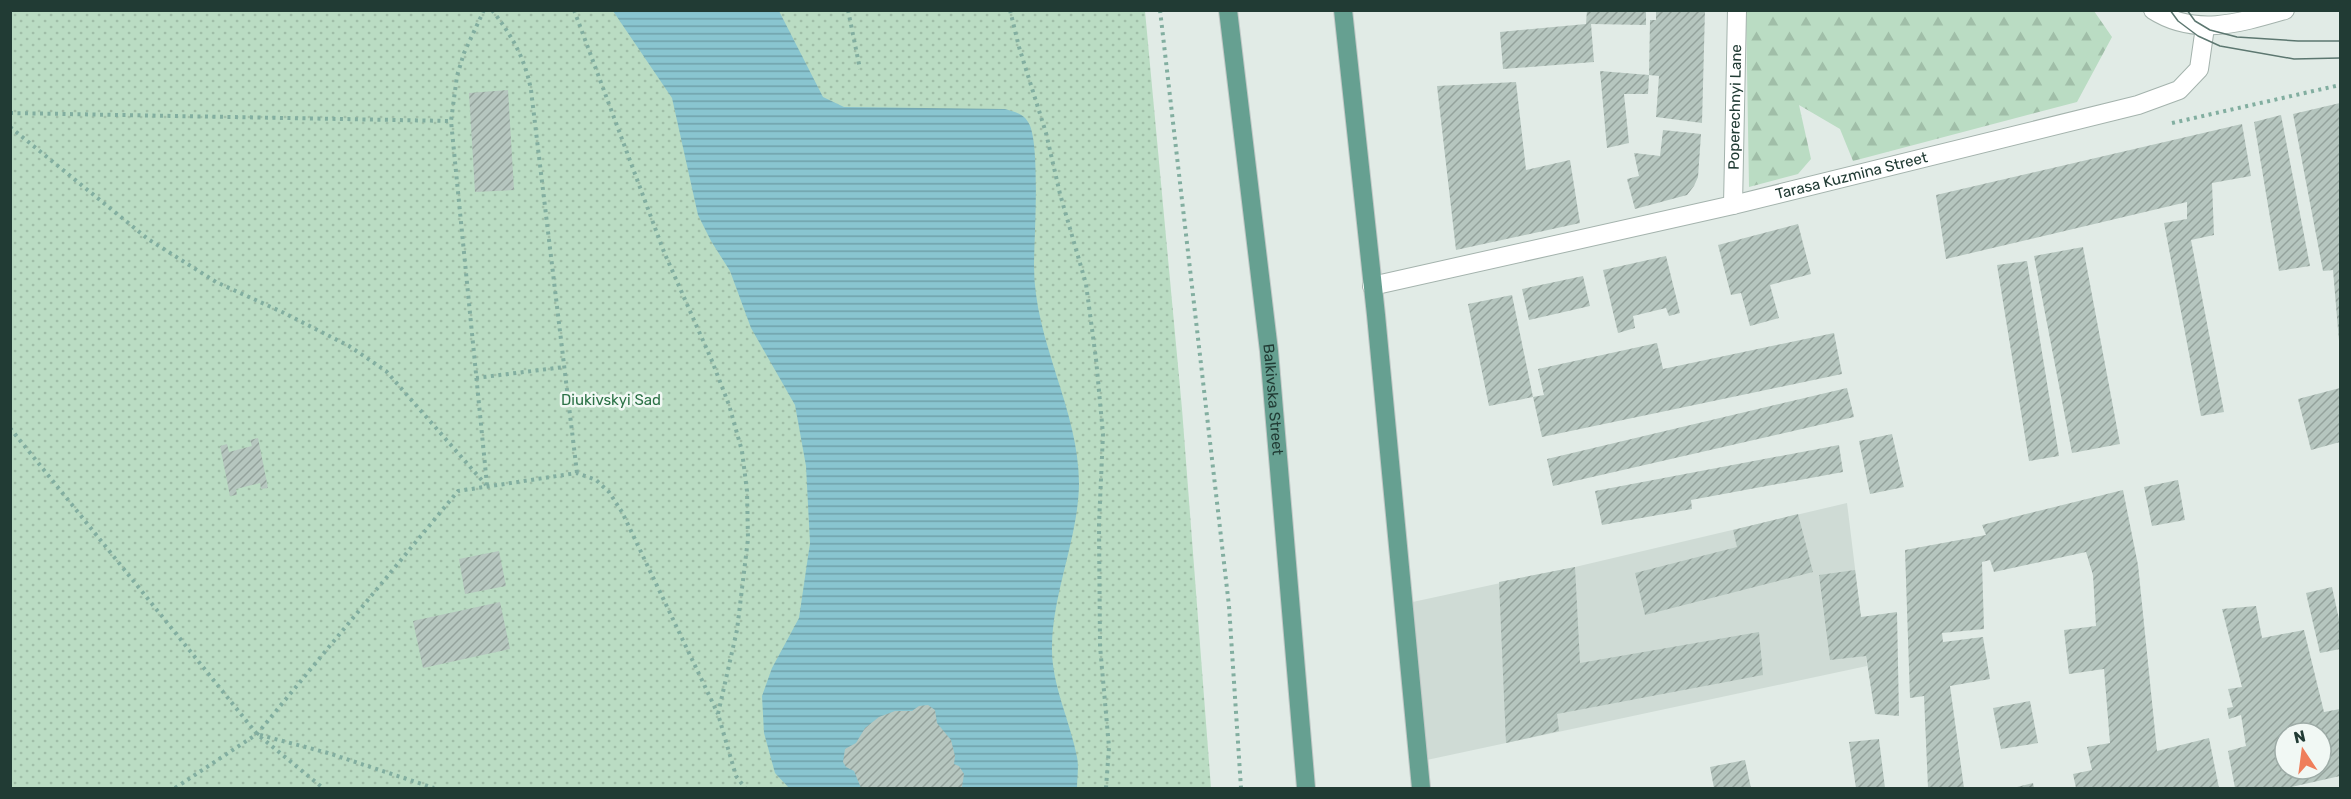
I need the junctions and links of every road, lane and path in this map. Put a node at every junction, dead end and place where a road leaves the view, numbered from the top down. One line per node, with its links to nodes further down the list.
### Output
1 (484, 10): 16 (path)
2 (492, 10): 21 (path)
3 (574, 10): 26 (path)
4 (848, 10): 13 (path)
5 (1010, 10): 32 (path)
6 (1160, 10): 33 (path)
7 (1228, 10): 34 (main road, Balkivska Street)
8 (1343, 10): 20 (main road)
9 (1737, 10): 19 (street, Poperechnyi Lane)
10 (2152, 10): 12 (street)
11 (2285, 10): 12 (street)
12 (2205, 27): 19 (street, Tarasa Kuzmina Street)
13 (860, 69)
14 (2340, 85): 17 (path)
15 (10, 113): 16 (path)
16 (451, 121): 22 (path)
17 (2167, 124)
18 (10, 126): 25 (path)
19 (1733, 205): 20 (street, Tarasa Kuzmina Street)
20 (1372, 286): 35 (main road)
21 (564, 367): 22 (path); 24 (path)
22 (476, 378): 25 (path)
23 (10, 428): 27 (path)
24 (577, 474): 25 (path); 26 (path)
25 (487, 486): 27 (path)
26 (718, 714): 31 (path)
27 (257, 734): 28 (path); 29 (path); 30 (path)
28 (175, 789)
29 (323, 789)
30 (434, 789)
31 (745, 789)
32 (1106, 789)
33 (1241, 789)
34 (1306, 789)
35 (1421, 789)

